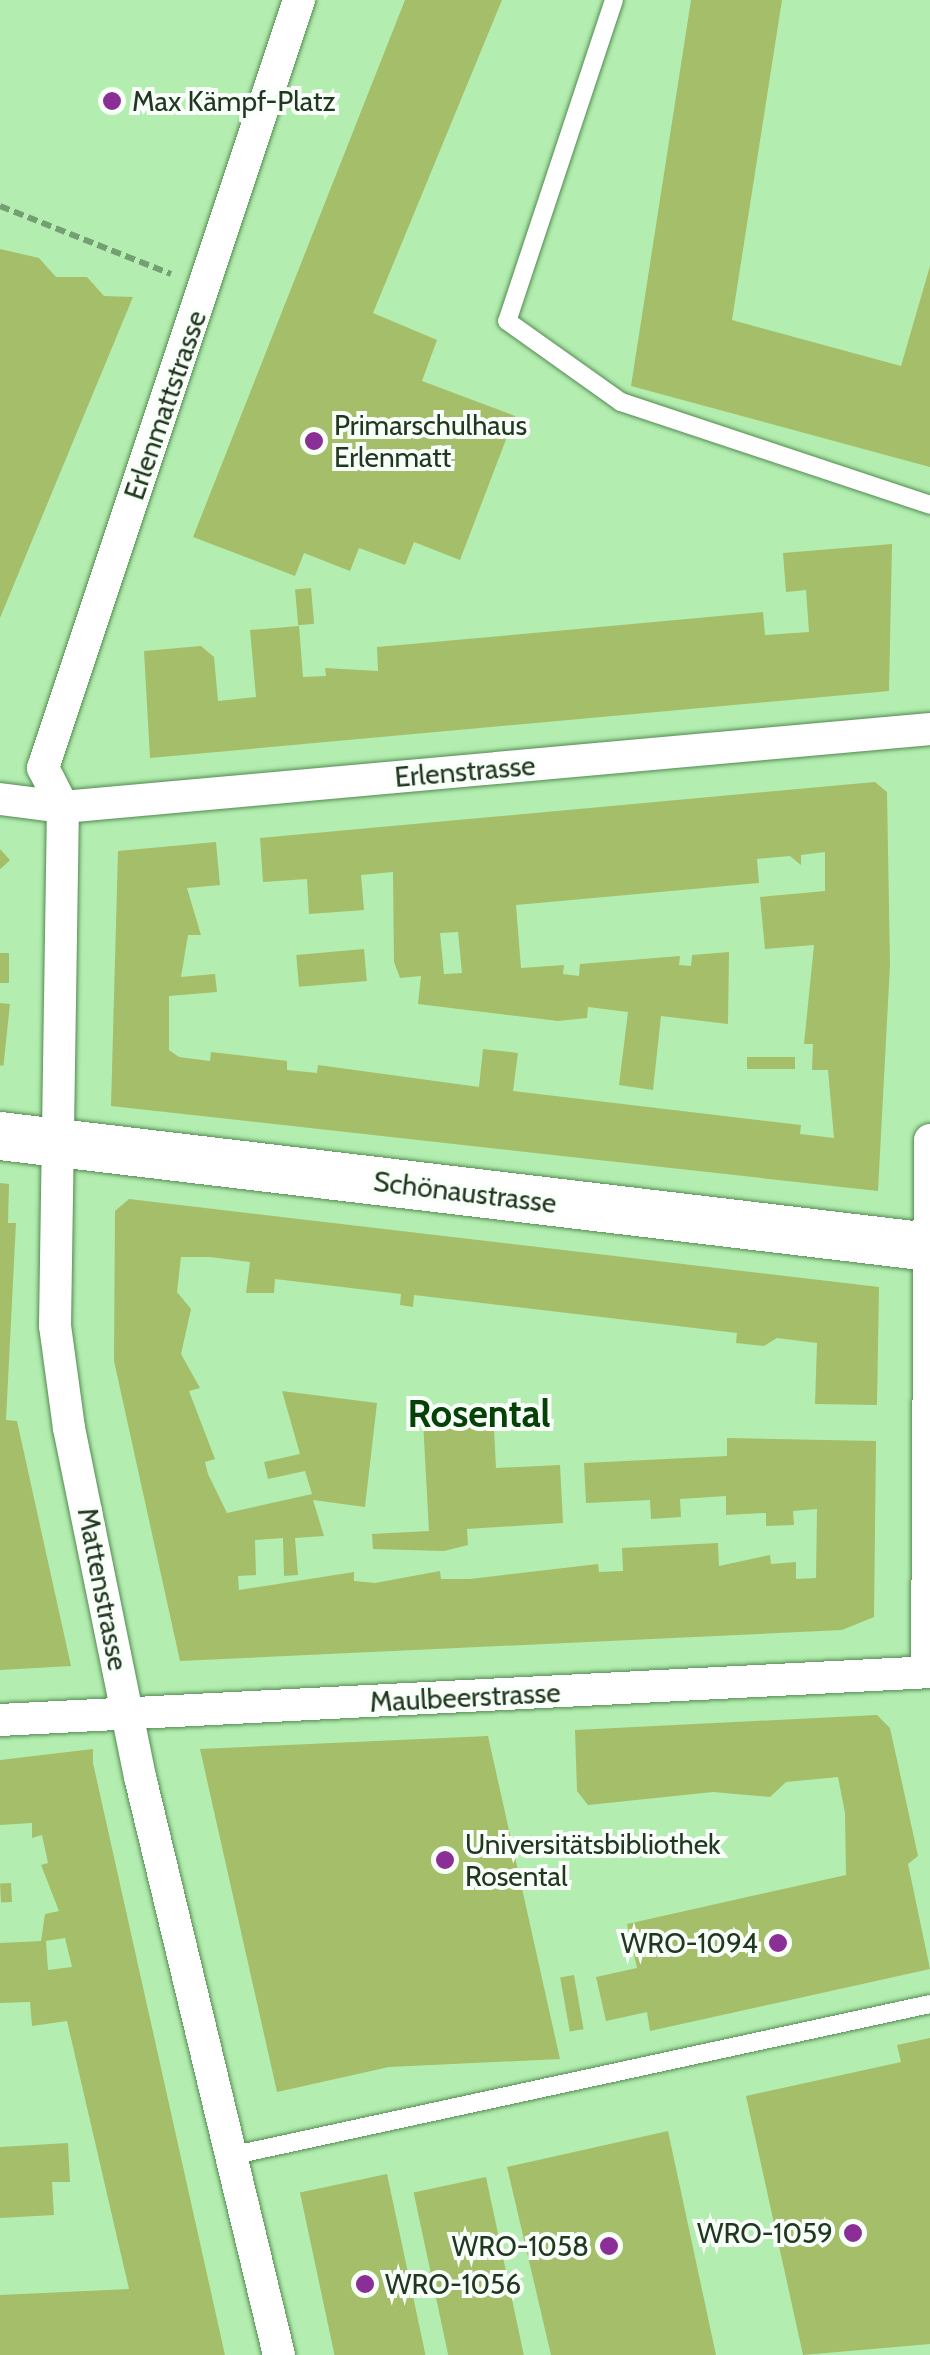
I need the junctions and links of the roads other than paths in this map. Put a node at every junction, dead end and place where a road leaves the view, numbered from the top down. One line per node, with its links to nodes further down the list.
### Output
1 (299, 0): 6 (street, Erlenmattstrasse)
2 (614, 0): 3 (lane)
3 (930, 505)
4 (930, 729): 6 (street, Erlenstrasse)
5 (0, 799): 6 (street, Erlenstrasse)
6 (63, 807): 9 (street, Mattenstrasse)
7 (0, 1136): 9 (street, Schönaustrasse)
8 (930, 1140): 10 (street)
9 (62, 1144): 10 (street, Schönaustrasse); 12 (street, Mattenstrasse)
10 (929, 1247): 11 (street)
11 (929, 1678): 12 (street, Maulbeerstrasse)
12 (129, 1714): 13 (street, Maulbeerstrasse); 15 (street, Mattenstrasse)
13 (0, 1720)
14 (930, 2004): 15 (lane)
15 (230, 2156): 16 (street, Mattenstrasse)
16 (279, 2355)

